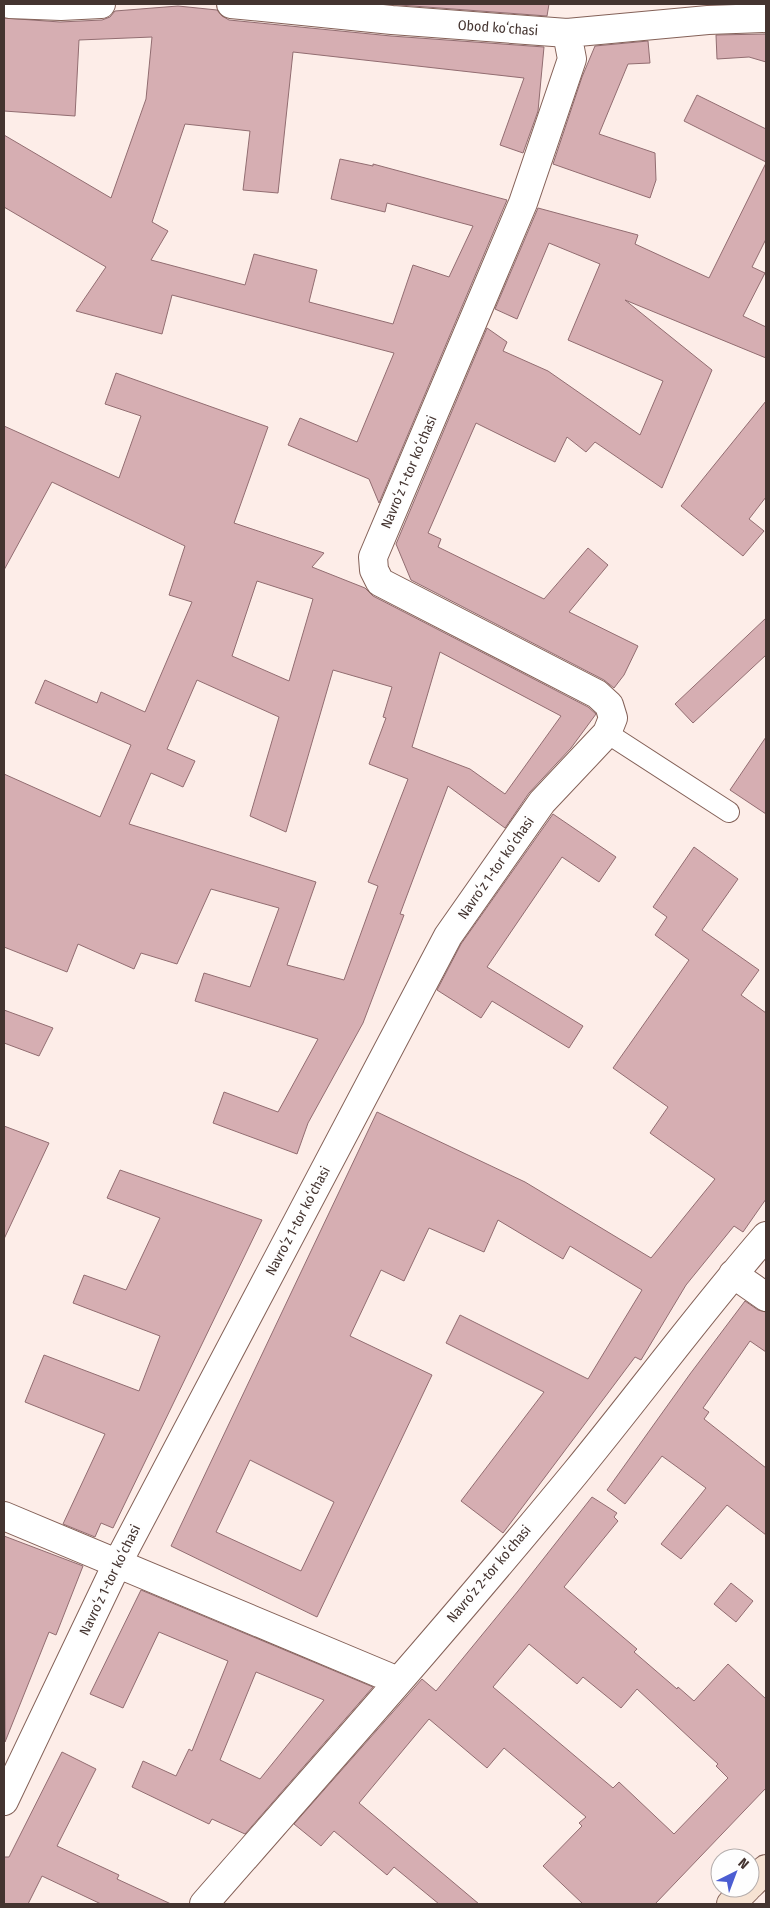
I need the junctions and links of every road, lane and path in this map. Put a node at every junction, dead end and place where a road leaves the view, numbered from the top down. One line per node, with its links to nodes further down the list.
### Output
1 (9, 4): 2 (street)
2 (101, 4)
3 (231, 4): 5 (street, Obod koʻchasi)
4 (766, 18): 5 (street, Obod koʻchasi)
5 (567, 33): 6 (street, Navroʻz 1-tor koʻchasi)
6 (607, 733): 7 (lane); 12 (street, Navroʻz 1-tor koʻchasi)
7 (729, 812)
8 (766, 1236): 9 (street, Navroʻz 2-tor koʻchasi)
9 (733, 1274): 10 (street); 13 (street, Navroʻz 2-tor koʻchasi)
10 (766, 1297)
11 (4, 1516): 12 (street)
12 (117, 1564): 13 (street); 14 (street, Navroʻz 1-tor koʻchasi)
13 (398, 1681): 15 (street, Navroʻz 2-tor koʻchasi)
14 (4, 1800)
15 (204, 1904)

